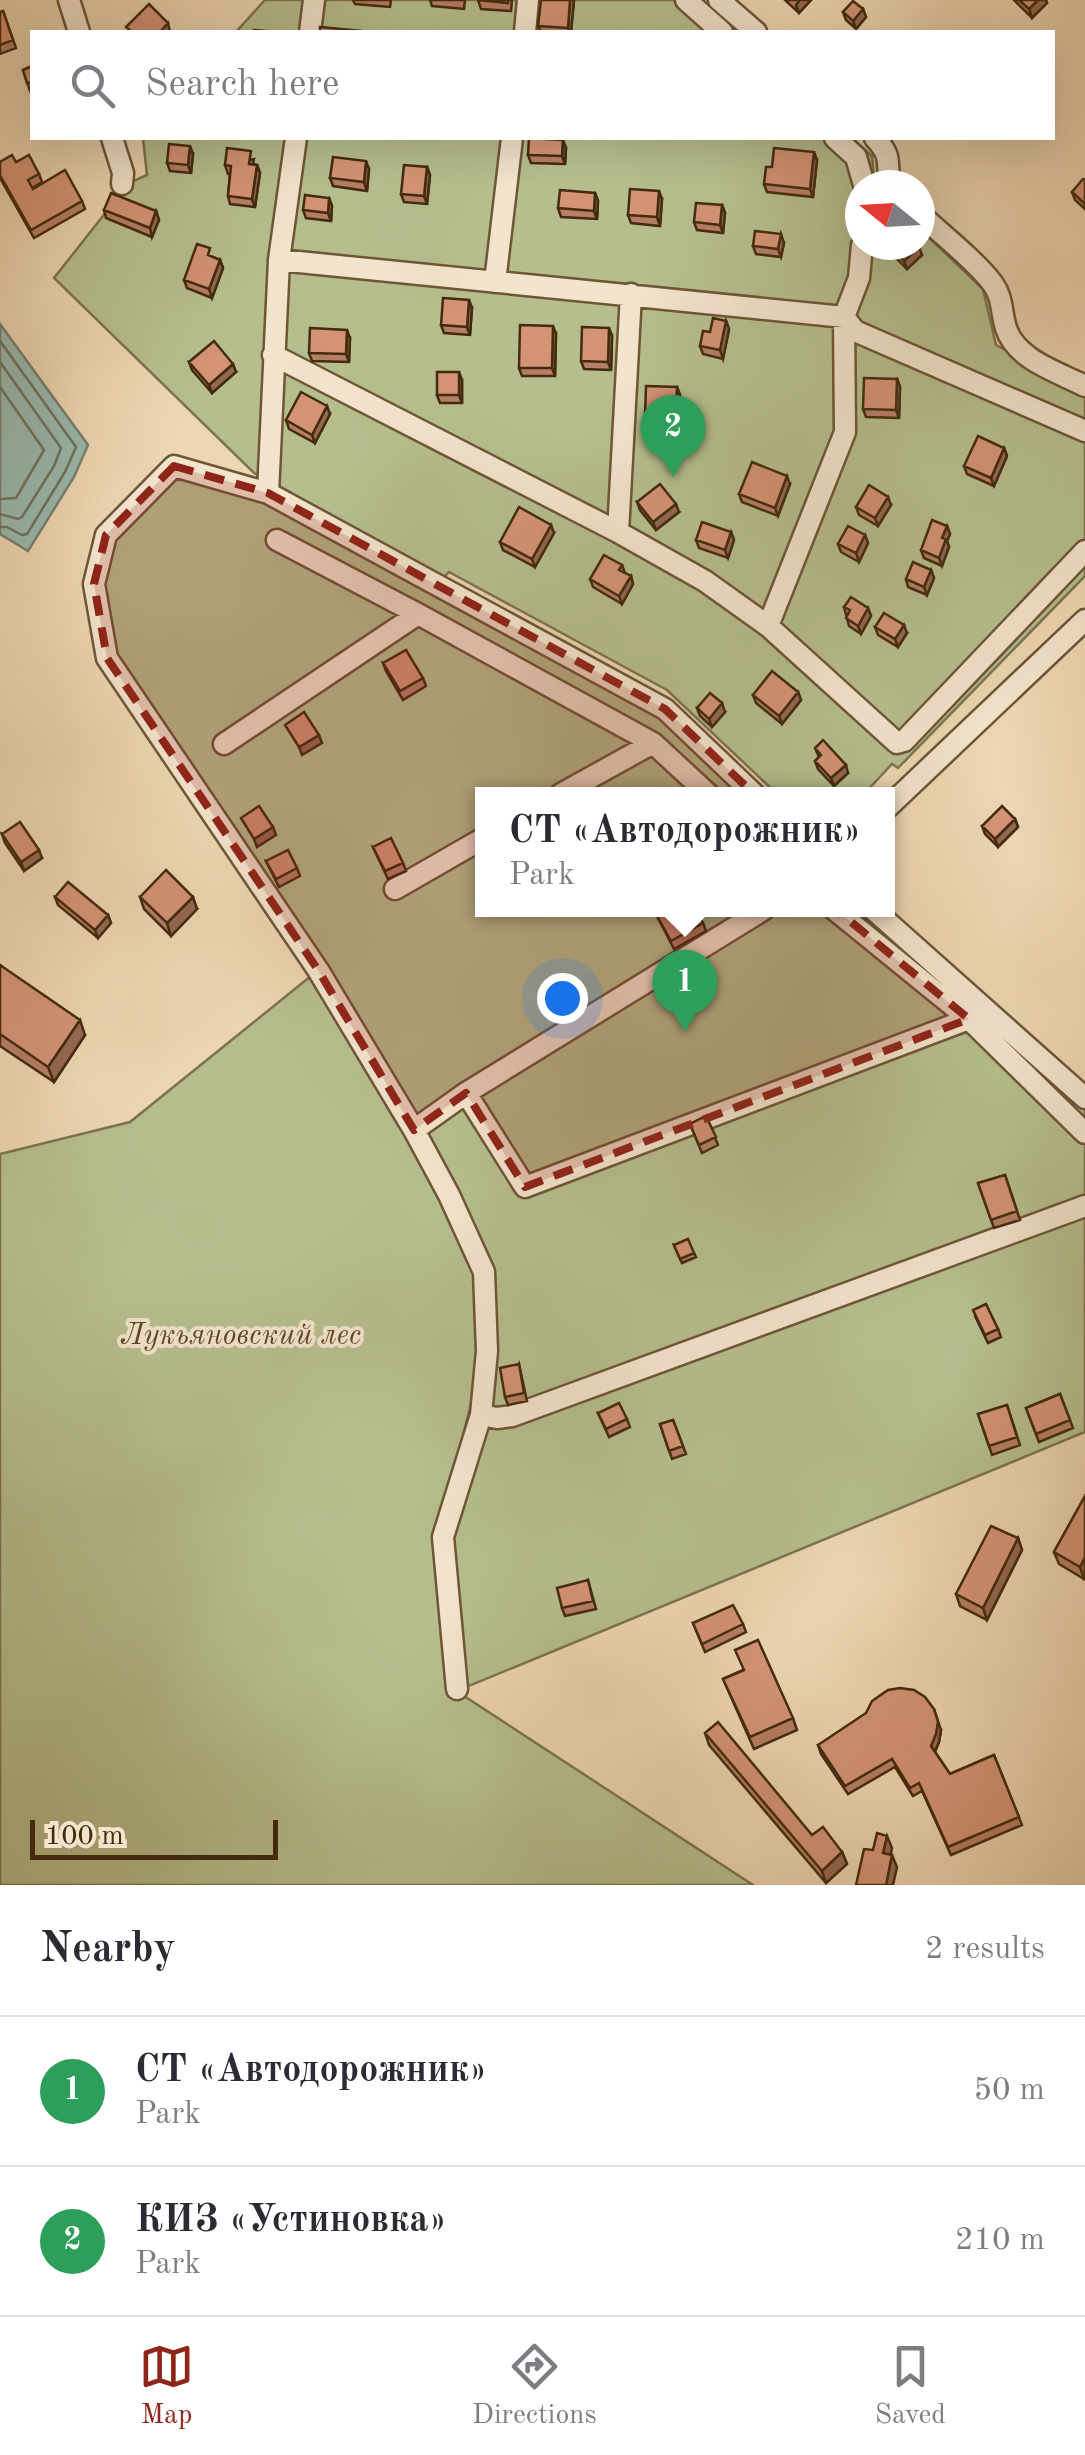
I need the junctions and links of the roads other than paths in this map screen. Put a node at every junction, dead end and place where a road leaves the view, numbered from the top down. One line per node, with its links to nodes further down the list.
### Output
1 (68, 0): 6 (street)
2 (314, 0): 7 (street)
3 (528, 0): 8 (street)
4 (686, 0): 9 (street)
5 (719, 0): 10 (street)
6 (78, 30)
7 (310, 30)
8 (525, 30)
9 (720, 30)
10 (754, 30)
11 (113, 140): 18 (street)
12 (296, 140): 20 (street)
13 (512, 140): 22 (street)
14 (837, 140): 16 (street)
15 (878, 140): 17 (street)
16 (860, 170)
17 (890, 170)
18 (122, 184)
19 (935, 228): 26 (street)
20 (279, 260): 22 (street); 25 (street)
21 (860, 260): 24 (street)
22 (496, 282): 23 (street)
23 (631, 294): 24 (street); 29 (street)
24 (844, 316): 27 (street); 34 (street)
25 (273, 355): 28 (street); 29 (street)
26 (1085, 386)
27 (1085, 431)
28 (268, 492): 39 (street); 49 (street)
29 (618, 532): 34 (street)
30 (277, 540): 32 (street)
31 (1085, 551): 34 (street)
32 (418, 614): 35 (street); 36 (street)
33 (1085, 620): 40 (street)
34 (768, 626)
35 (653, 742): 37 (street); 38 (street)
36 (224, 744)
37 (573, 787)
38 (701, 787)
39 (747, 787)
40 (895, 800)
41 (475, 843): 42 (street)
42 (395, 889)
43 (752, 917): 47 (street)
44 (844, 917): 46 (street)
45 (882, 917): 48 (street)
46 (968, 1019): 47 (street); 50 (street)
47 (466, 1093): 49 (street)
48 (1085, 1098)
49 (414, 1130): 52 (street)
50 (1085, 1133)
51 (1085, 1206): 52 (street)
52 (481, 1415): 53 (street)
53 (458, 1689)

